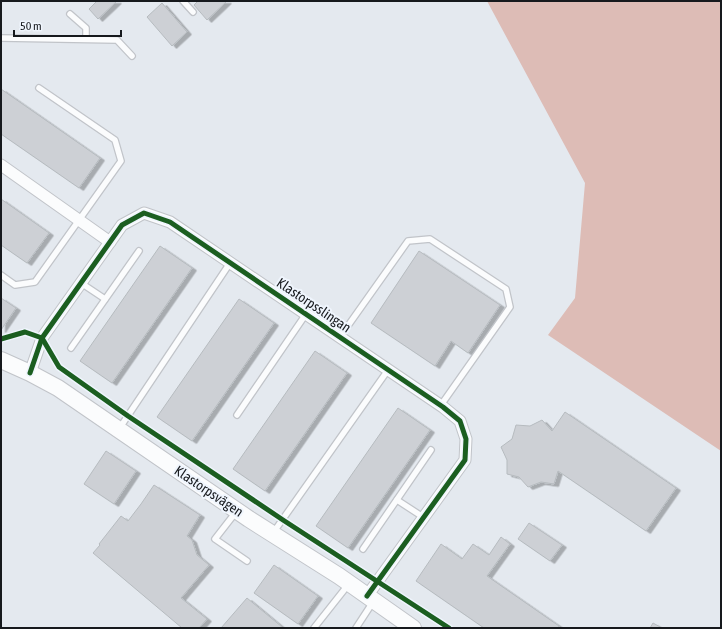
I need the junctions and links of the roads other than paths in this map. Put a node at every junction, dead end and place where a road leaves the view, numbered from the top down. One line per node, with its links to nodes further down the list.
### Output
1 (183, 1): 2 (lane)
2 (194, 12)
3 (70, 14): 5 (lane)
4 (1, 38): 5 (lane)
5 (86, 39): 6 (lane)
6 (132, 56)
7 (39, 88): 9 (lane)
8 (1, 165): 9 (street)
9 (79, 220): 10 (street); 13 (lane)
10 (110, 242): 12 (street, Klastorpsslingan); 14 (street, Klastorpsslingan)
11 (139, 250): 15 (lane)
12 (230, 263): 16 (street, Klastorpsslingan); 24 (lane)
13 (1, 275)
14 (81, 283): 15 (lane); 21 (street, Klastorpsslingan)
15 (105, 299): 18 (lane)
16 (306, 314): 17 (street, Klastorpsslingan); 23 (lane)
17 (340, 338): 20 (street, Klastorpsslingan); 22 (lane)
18 (71, 348)
19 (1, 360): 21 (street, Klastorpsvägen)
20 (388, 370): 22 (street, Klastorpsslingan); 29 (lane)
21 (30, 373): 24 (street, Klastorpsvägen)
22 (440, 406): 28 (street, Klastorpsslingan)
23 (237, 415)
24 (119, 429): 27 (street, Klastorpsvägen)
25 (431, 450): 26 (lane)
26 (397, 500): 28 (lane); 30 (lane)
27 (237, 510): 29 (street, Klastorpsvägen); 31 (lane)
28 (423, 517): 33 (street, Klastorpsslingan)
29 (273, 533): 32 (street, Klastorpsvägen)
30 (363, 549)
31 (247, 561)
32 (349, 583): 33 (street, Klastorpsvägen); 34 (lane)
33 (371, 598): 35 (lane); 36 (street, Klastorpsvägen)
34 (314, 628)
35 (356, 628)
36 (413, 628)

